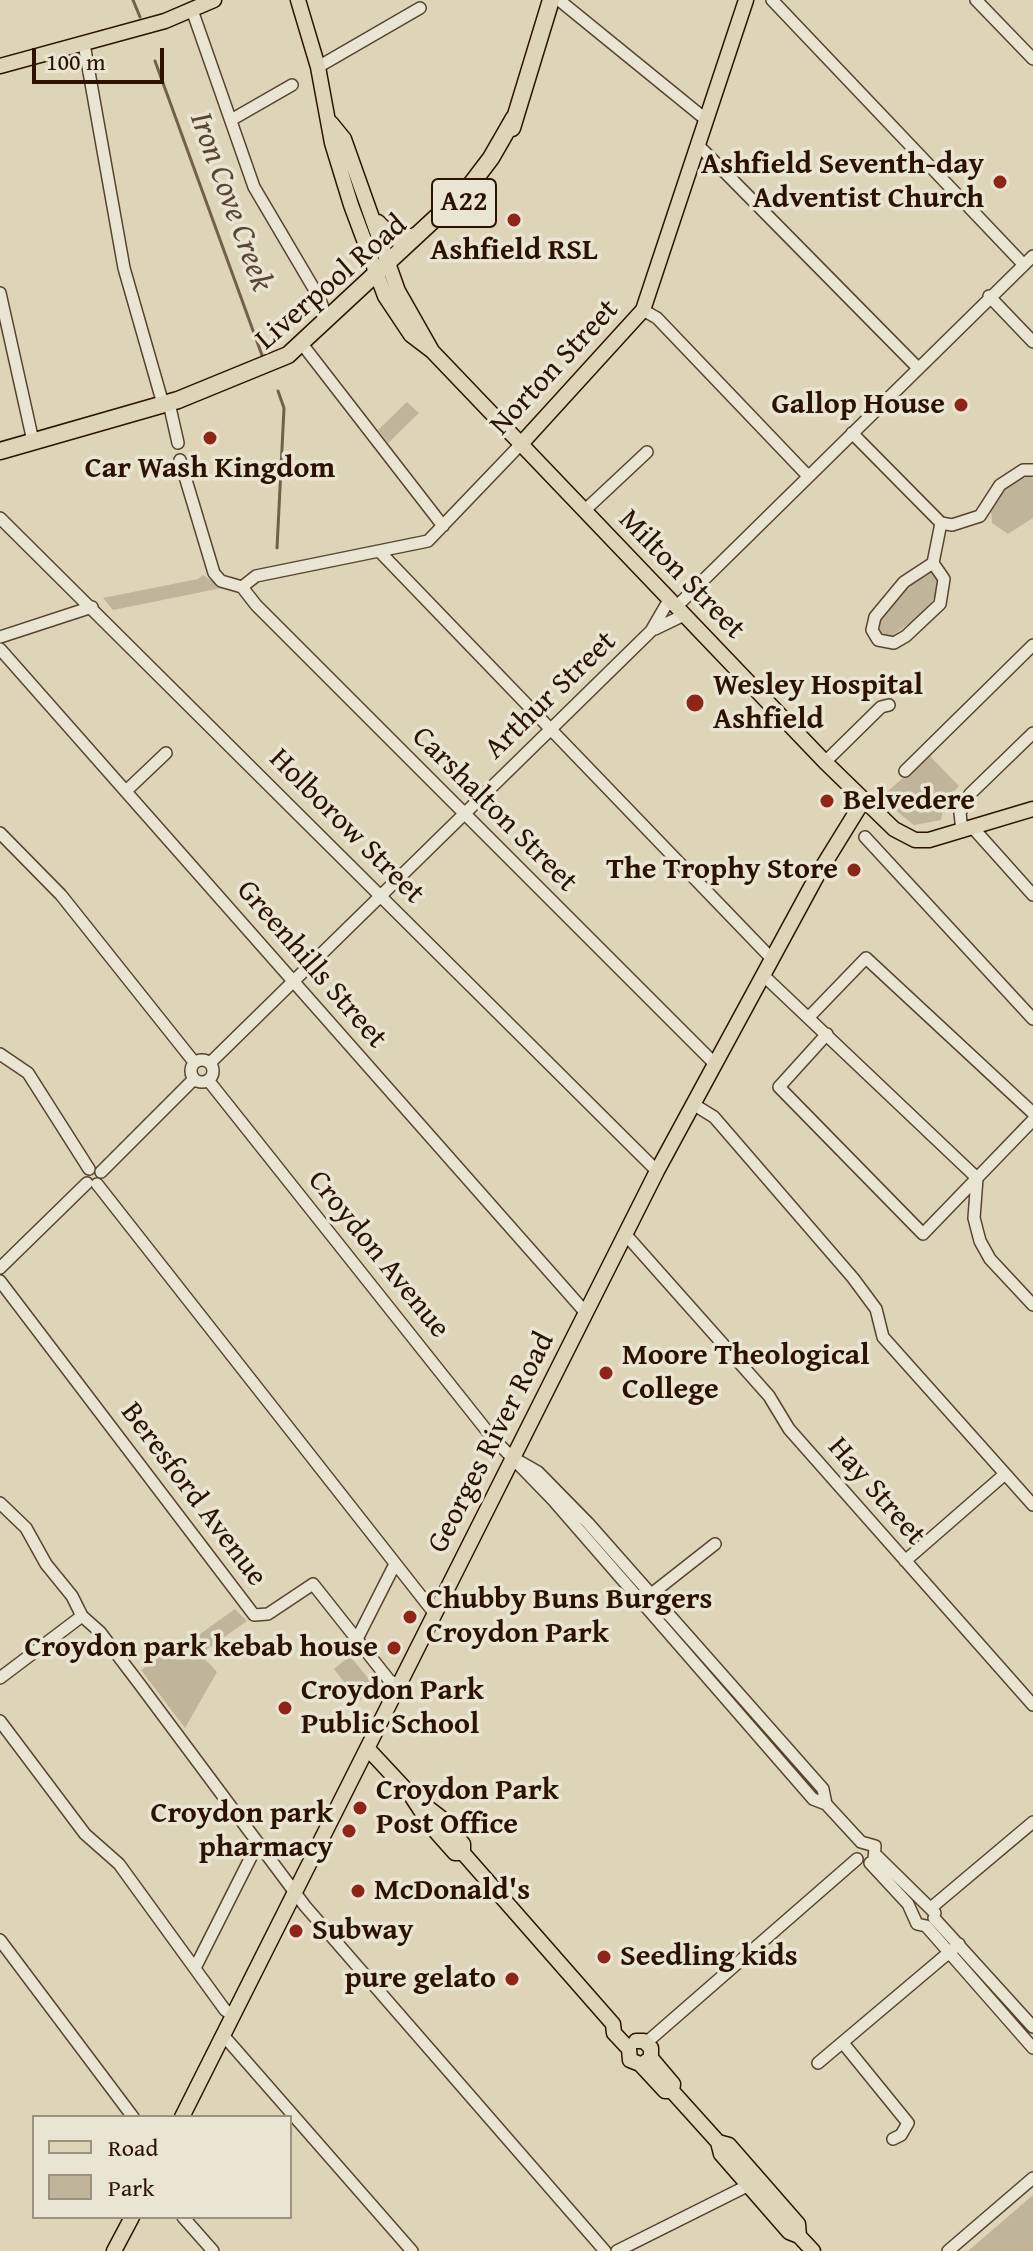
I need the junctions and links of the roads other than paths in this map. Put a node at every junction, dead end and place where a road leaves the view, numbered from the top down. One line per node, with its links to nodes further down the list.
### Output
1 (214, 0): 9 (main road)
2 (298, 0): 13 (main road)
3 (551, 0): 15 (highway, Liverpool Road / A22)
4 (559, 0): 16 (street)
5 (746, 0): 16 (main road, Norton Street)
6 (772, 0): 22 (street)
7 (976, 0): 11 (street)
8 (420, 8): 13 (street)
9 (192, 10): 10 (main road); 17 (street)
10 (84, 44): 12 (main road); 31 (street)
11 (1033, 59)
12 (0, 66)
13 (318, 67): 18 (main road)
14 (292, 85): 17 (street)
15 (514, 118): 21 (highway, Liverpool Road / A22); 23 (highway, Liverpool Road / A22)
16 (704, 118): 19 (main road, Norton Street)
17 (231, 120): 27 (street)
18 (330, 122): 20 (main road); 23 (main road)
19 (697, 144): 26 (main road, Norton Street); 30 (street)
20 (369, 209): 21 (main road); 23 (main road)
21 (418, 235): 23 (highway, Liverpool Road / A22)
22 (1029, 260): 25 (street, Arthur Street)
23 (384, 272): 27 (highway, Liverpool Road / A22); 29 (highway, Liverpool Road / A22); 35 (main road, Milton Street)
24 (0, 293): 33 (street)
25 (989, 296): 28 (street); 30 (street, Arthur Street)
26 (643, 310): 35 (main road, Norton Street); 40 (street)
27 (327, 321): 29 (highway, Liverpool Road / A22)
28 (1033, 342)
29 (304, 347): 31 (highway, Liverpool Road / A22); 44 (street)
30 (918, 368): 32 (street, Arthur Street)
31 (170, 402): 33 (highway, Liverpool Road / A22); 34 (street)
32 (852, 433): 40 (street, Arthur Street); 43 (street)
33 (33, 441): 36 (highway, Liverpool Road / A22)
34 (178, 443)
35 (520, 445): 41 (main road, Milton Street); 44 (street, Norton Street)
36 (0, 451)
37 (647, 452): 41 (street)
38 (180, 460): 47 (street)
39 (1033, 470): 43 (street)
40 (808, 476): 49 (street, Arthur Street)
41 (584, 511): 49 (main road, Milton Street)
42 (0, 518): 48 (street, Holborow Street)
43 (941, 523): 46 (street)
44 (443, 526): 45 (street, Norton Street)
45 (379, 551): 47 (street, Norton Street); 55 (street)
46 (933, 563): 46 (street)
47 (242, 587): 63 (street, Carshalton Street)
48 (92, 607): 51 (street); 68 (street, Holborow Street)
49 (676, 607): 50 (street, Arthur Street); 50 (street, Arthur Street); 58 (main road, Milton Street)
50 (651, 631): 55 (street, Arthur Street)
51 (0, 637)
52 (1033, 645): 59 (street)
53 (0, 649): 60 (street, Greenhills Street)
54 (889, 705): 58 (street)
55 (549, 731): 63 (street, Arthur Street); 69 (street)
56 (1033, 733): 64 (street)
57 (166, 753): 60 (street)
58 (825, 762): 61 (main road, Milton Street)
59 (905, 771)
60 (126, 791): 71 (street, Greenhills Street)
61 (863, 801): 64 (main road, Milton Street); 69 (main road, Georges River Road)
62 (1033, 809): 64 (main road, Milton Street)
63 (464, 814): 68 (street, Arthur Street); 78 (street, Carshalton Street)
64 (968, 830): 67 (street)
65 (0, 833): 76 (street)
66 (865, 837): 73 (street)
67 (1033, 895)
68 (381, 896): 71 (street, Arthur Street); 84 (street, Holborow Street)
69 (772, 959): 70 (main road, Georges River Road)
70 (763, 975): 72 (street); 78 (main road, Georges River Road)
71 (293, 981): 77 (street, Arthur Street); 91 (street, Greenhills Street)
72 (809, 1017): 74 (street); 82 (street)
73 (1033, 1019)
74 (827, 1034): 86 (street); 86 (street)
75 (0, 1054): 85 (street)
76 (194, 1062): 77 (street); 79 (street)
77 (210, 1063): 80 (street)
78 (715, 1064): 81 (main road, Georges River Road)
79 (194, 1079): 80 (street); 85 (street)
80 (208, 1080): 92 (street, Croydon Avenue)
81 (693, 1104): 84 (main road, Georges River Road); 93 (street)
82 (1033, 1113)
83 (1033, 1120): 86 (street)
84 (657, 1171): 87 (main road, Georges River Road)
85 (93, 1177): 88 (street); 98 (street)
86 (977, 1178): 90 (street)
87 (626, 1235): 91 (main road, Georges River Road); 97 (street, Hay Street)
88 (0, 1268)
89 (0, 1281): 102 (street, Beresford Avenue)
90 (1033, 1305)
91 (586, 1313): 92 (main road, Georges River Road)
92 (513, 1458): 99 (street, Croydon Avenue); 100 (main road, Georges River Road)
93 (1005, 1474): 95 (street); 97 (street)
94 (0, 1503): 101 (street)
95 (1033, 1505)
96 (715, 1544): 99 (street)
97 (905, 1561): 105 (street, Hay Street)
98 (394, 1566): 100 (street); 102 (street)
99 (646, 1598): 109 (street, Croydon Avenue)
100 (435, 1614): 104 (main road, Georges River Road)
101 (82, 1616): 103 (street); 110 (street)
102 (357, 1639): 104 (street, Beresford Avenue)
103 (0, 1678)
104 (399, 1686): 107 (main road, Georges River Road)
105 (1033, 1705)
106 (0, 1721): 118 (street)
107 (368, 1749): 113 (main road, Georges River Road); 124 (main road)
108 (1033, 1822): 114 (street)
109 (861, 1842): 111 (street); 112 (street, Croydon Avenue)
110 (258, 1843): 113 (street); 118 (street)
111 (857, 1859): 112 (street); 124 (street)
112 (873, 1859): 114 (street)
113 (296, 1892): 119 (main road, Georges River Road); 138 (street)
114 (926, 1913): 116 (street); 117 (street)
115 (1, 1944): 128 (street)
116 (959, 1944): 117 (street); 120 (street)
117 (948, 1952): 122 (street); 123 (street)
118 (195, 1968): 119 (street)
119 (233, 2015): 121 (main road, Georges River Road)
120 (1033, 2026): 122 (street)
121 (223, 2035): 129 (main road, Georges River Road); 137 (street)
122 (1022, 2035): 125 (street)
123 (843, 2043): 127 (street); 130 (street)
124 (637, 2044): 126 (main road); 126 (main road)
125 (1033, 2048)
126 (645, 2061): 132 (main road)
127 (818, 2063)
128 (131, 2115)
129 (183, 2115)
130 (893, 2139)
131 (1033, 2178): 141 (street)
132 (754, 2183): 139 (street); 140 (main road)
133 (131, 2219): 135 (main road)
134 (185, 2219): 136 (street)
135 (114, 2251)
136 (213, 2251)
137 (412, 2251)
138 (605, 2251)
139 (617, 2251)
140 (813, 2251)
141 (948, 2251)

